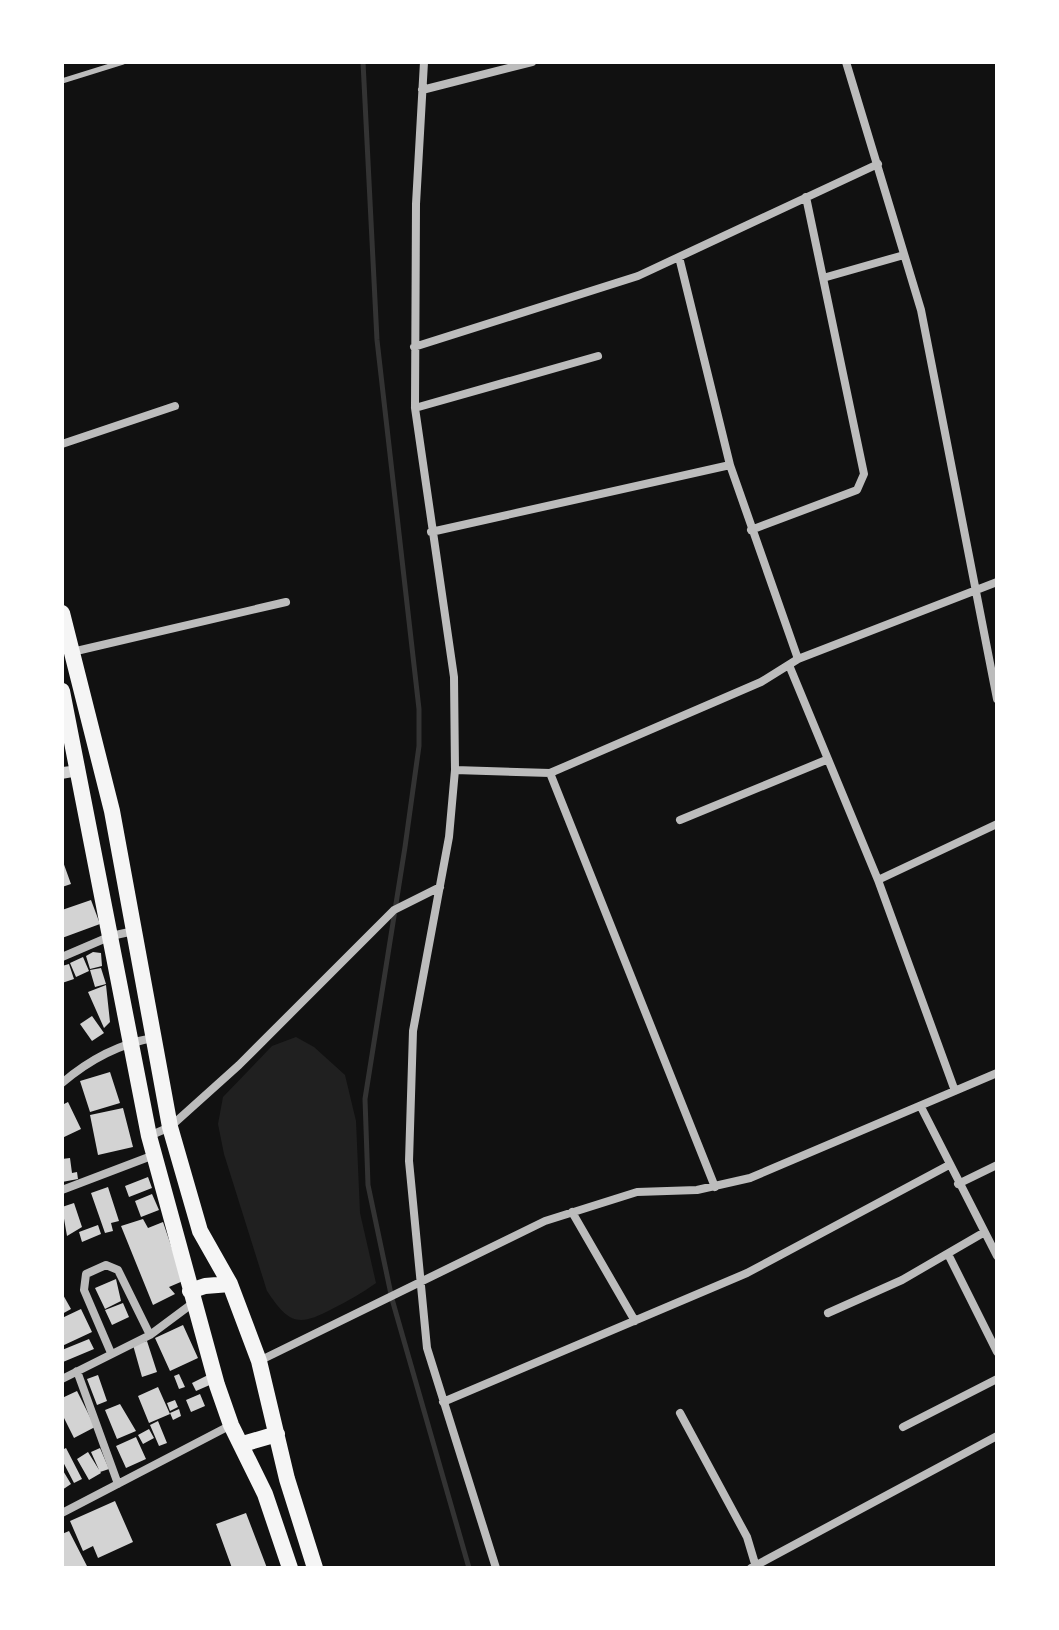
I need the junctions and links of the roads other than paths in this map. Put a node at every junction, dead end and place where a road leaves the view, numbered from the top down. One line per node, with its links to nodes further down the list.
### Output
1 (123, 62): 5 (lane)
2 (424, 62): 6 (street)
3 (532, 62): 6 (street)
4 (846, 62): 7 (street)
5 (62, 81)
6 (422, 90): 12 (street)
7 (878, 164): 8 (street); 9 (street)
8 (806, 197): 10 (street); 11 (street)
9 (904, 255): 11 (street); 21 (street)
10 (679, 257): 12 (street); 17 (street)
11 (823, 278): 18 (street)
12 (414, 347): 15 (street)
13 (598, 356): 15 (street)
14 (175, 406): 16 (street)
15 (415, 408): 19 (street)
16 (62, 444)
17 (730, 465): 18 (street); 19 (street)
18 (751, 530): 25 (street)
19 (431, 532): 30 (street)
20 (997, 582): 21 (street)
21 (973, 590): 25 (street); 28 (street)
22 (286, 602): 24 (street)
23 (62, 613): 24 (main road)
24 (72, 652): 36 (main road)
25 (798, 659): 26 (street)
26 (789, 665): 29 (street); 31 (street)
27 (62, 691): 37 (main road)
28 (997, 699)
29 (826, 760): 32 (street); 34 (street)
30 (455, 770): 31 (street); 35 (street)
31 (550, 773): 51 (street)
32 (680, 820)
33 (997, 824): 34 (street)
34 (878, 880): 43 (street)
35 (440, 887): 45 (street); 58 (street)
36 (134, 931): 37 (street); 39 (main road)
37 (111, 936): 38 (street); 40 (main road)
38 (62, 957)
39 (154, 1037): 40 (street); 45 (main road)
40 (130, 1041): 42 (street); 46 (main road)
41 (997, 1073): 43 (street)
42 (62, 1083)
43 (955, 1091): 44 (street)
44 (921, 1107): 48 (street); 51 (street)
45 (170, 1127): 46 (street); 57 (main road)
46 (149, 1136): 47 (main road)
47 (155, 1155): 52 (street); 59 (main road)
48 (949, 1165): 50 (street); 61 (street)
49 (997, 1165): 50 (street)
50 (958, 1184): 54 (street)
51 (715, 1187): 53 (street)
52 (62, 1190)
53 (572, 1212): 58 (street); 61 (street)
54 (983, 1233): 55 (street); 56 (street)
55 (948, 1254): 60 (street); 63 (street)
56 (997, 1256)
57 (230, 1284): 59 (main road); 65 (main road)
58 (418, 1285): 65 (street); 69 (street)
59 (192, 1297): 62 (street); 71 (main road)
60 (828, 1313)
61 (635, 1321): 69 (street)
62 (150, 1335): 64 (street); 64 (street)
63 (997, 1352)
64 (111, 1353): 66 (street)
65 (259, 1361): 73 (main road)
66 (77, 1371): 67 (street); 76 (street)
67 (62, 1379)
68 (997, 1379): 72 (street)
69 (443, 1402): 81 (street)
70 (680, 1413): 78 (street)
71 (231, 1425): 75 (main road); 76 (street)
72 (903, 1427)
73 (277, 1434): 75 (main road); 80 (main road)
74 (997, 1436): 78 (street)
75 (243, 1444): 79 (main road)
76 (118, 1484): 77 (street)
77 (62, 1513)
78 (754, 1567)
79 (290, 1568)
80 (315, 1568)
81 (496, 1568)

